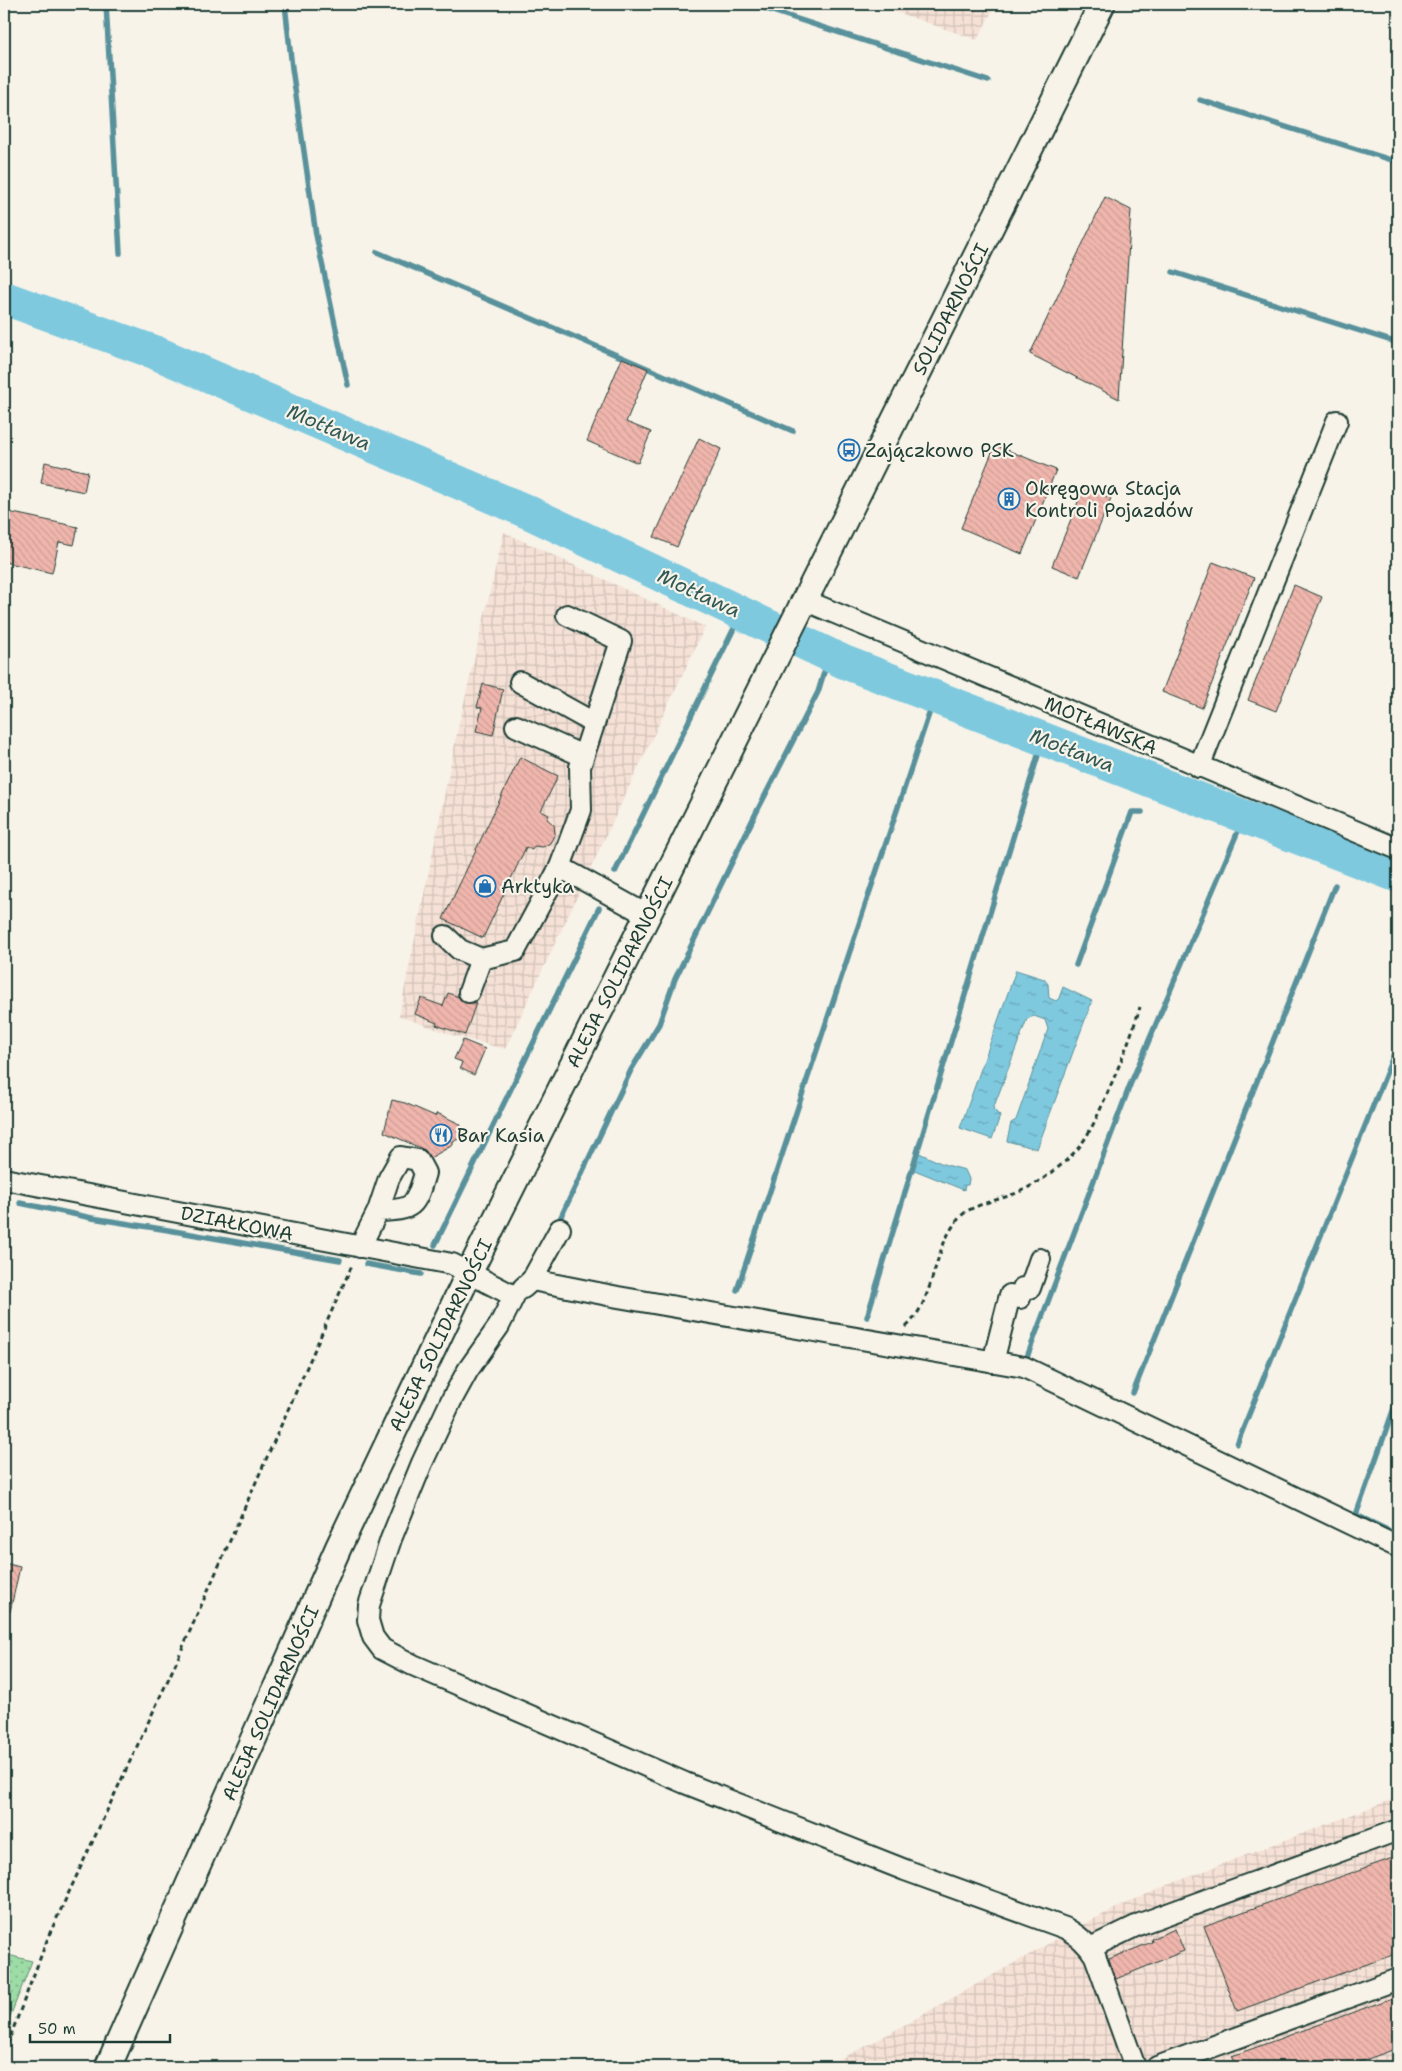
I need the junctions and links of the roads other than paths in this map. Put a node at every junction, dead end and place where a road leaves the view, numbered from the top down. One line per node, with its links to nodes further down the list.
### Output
1 (1102, 4): 3 (main road, SOLIDARNOŚCI)
2 (1337, 421): 9 (street)
3 (801, 607): 9 (street, MOTŁAWSKA); 12 (main road, ALEJA SOLIDARNOŚCI)
4 (568, 615): 6 (street)
5 (520, 682): 6 (street)
6 (594, 723): 8 (street)
7 (516, 726): 8 (street)
8 (583, 756): 11 (street)
9 (1199, 767): 10 (street, MOTŁAWSKA)
10 (1398, 849)
11 (560, 867): 12 (street); 14 (street)
12 (647, 915): 21 (main road, ALEJA SOLIDARNOŚCI)
13 (445, 936): 14 (street)
14 (481, 959): 15 (street)
15 (468, 992)
16 (4, 1179): 19 (street, DZIAŁKOWA)
17 (378, 1211): 19 (street)
18 (560, 1230): 22 (street)
19 (360, 1247): 21 (street, DZIAŁKOWA)
20 (1040, 1259): 24 (street)
21 (468, 1273): 23 (street, DZIAŁKOWA); 29 (main road, ALEJA SOLIDARNOŚCI)
22 (532, 1280): 23 (street); 24 (street)
23 (514, 1296): 27 (street)
24 (993, 1362): 25 (street)
25 (1398, 1547)
26 (1398, 1830): 27 (street)
27 (1090, 1948): 30 (street)
28 (1398, 1978): 31 (street)
29 (108, 2067)
30 (1135, 2067)
31 (1158, 2067)

